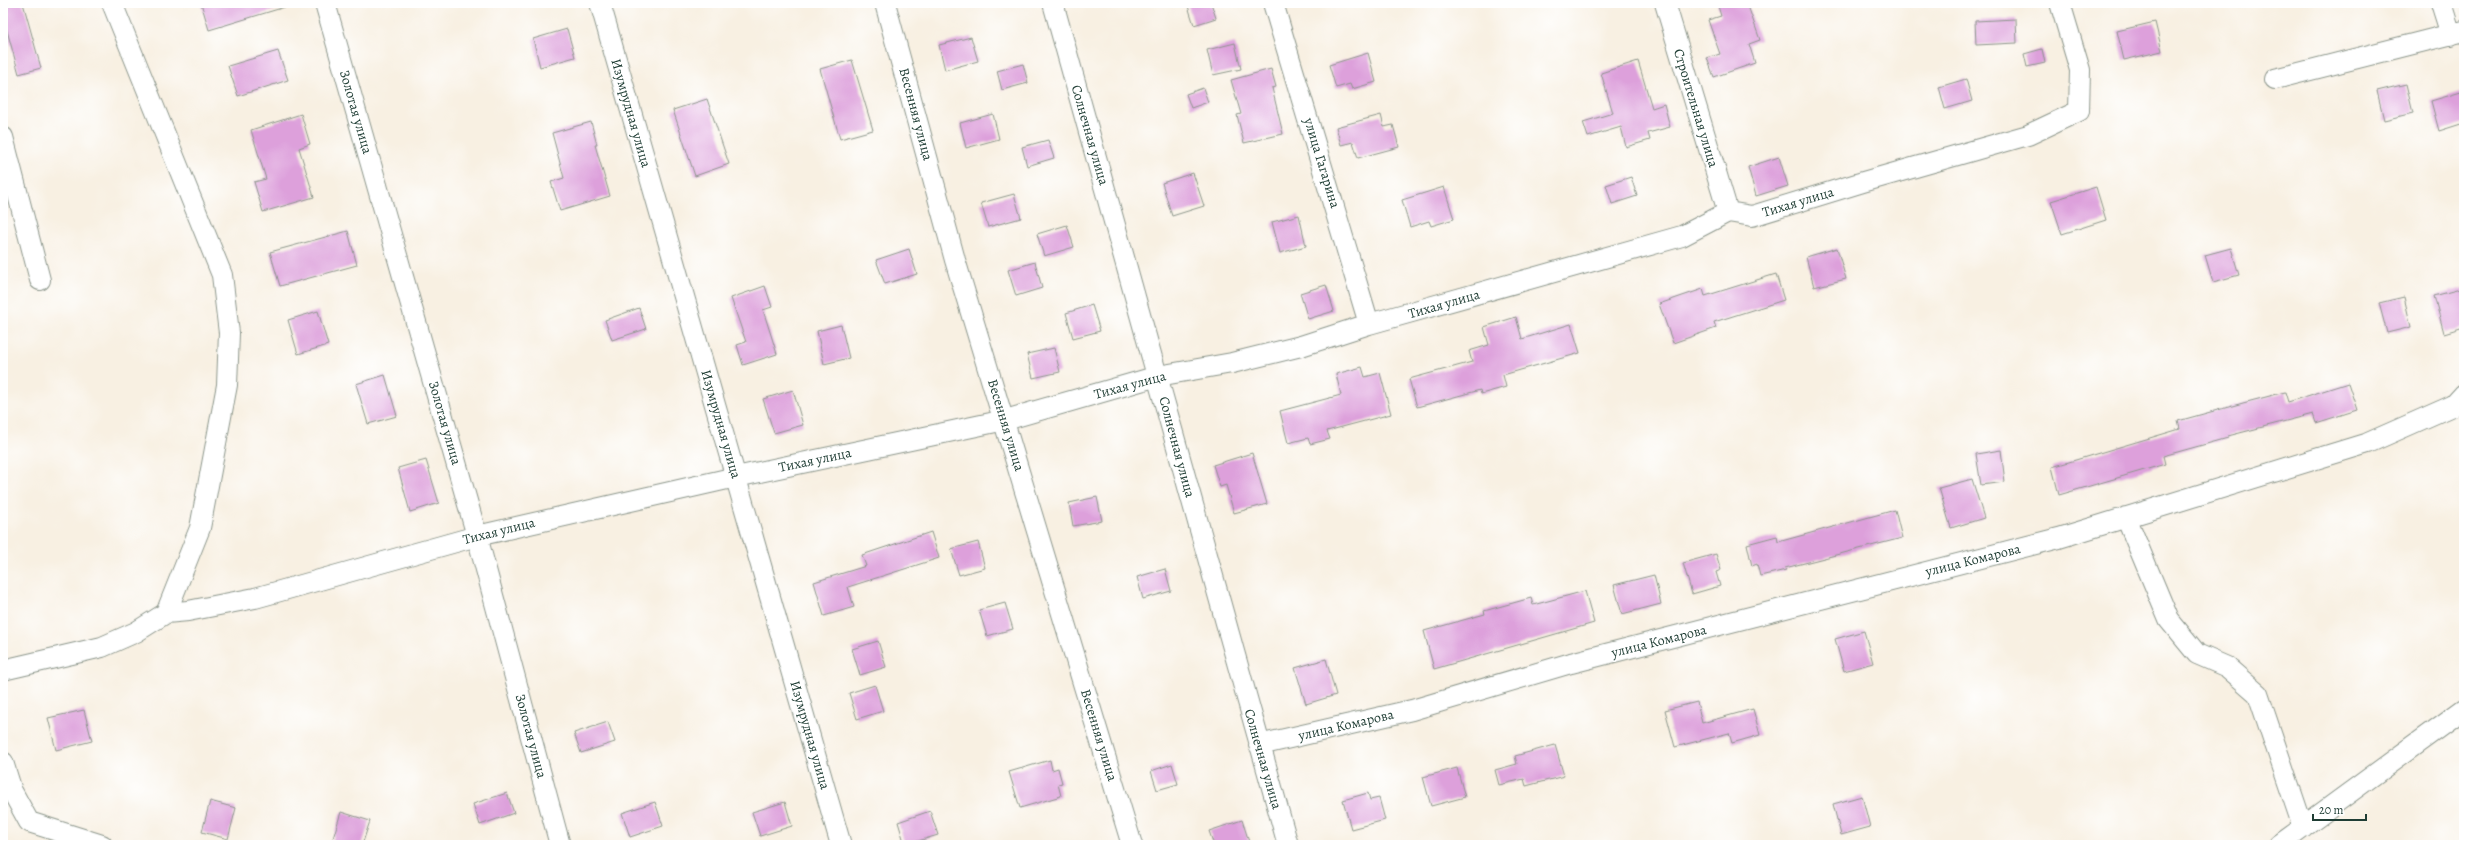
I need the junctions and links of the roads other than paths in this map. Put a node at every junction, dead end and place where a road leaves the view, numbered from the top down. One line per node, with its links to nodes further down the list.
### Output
1 (112, 3): 22 (street)
2 (325, 3): 21 (street, Золотая улица)
3 (600, 3): 19 (street, Изумрудная улица)
4 (885, 3): 18 (street, Весенняя улица)
5 (1054, 3): 16 (street, Солнечная улица)
6 (1273, 3): 15 (street, улица Гагарина)
7 (1665, 3): 13 (street, Строительная улица)
8 (2060, 3): 13 (street, Тихая улица)
9 (2441, 3): 10 (street)
10 (2457, 33): 11 (street)
11 (2274, 79)
12 (3, 137): 14 (street)
13 (1728, 212): 15 (street, Тихая улица)
14 (40, 280)
15 (1369, 324): 16 (street, Тихая улица)
16 (1158, 376): 18 (street, Тихая улица); 25 (street, Солнечная улица)
17 (2464, 394): 20 (street, улица Комарова)
18 (1005, 420): 19 (street, Тихая улица); 31 (street, Весенняя улица)
19 (736, 476): 21 (street, Тихая улица); 30 (street, Изумрудная улица)
20 (2126, 517): 25 (street, улица Комарова); 27 (street)
21 (477, 536): 22 (street, Тихая улица); 29 (street, Золотая улица)
22 (166, 613): 23 (street)
23 (3, 670)
24 (2464, 709): 27 (street)
25 (1259, 745): 32 (street, Солнечная улица)
26 (3, 762): 28 (street)
27 (2303, 827): 33 (street)
28 (102, 845)
29 (560, 845)
30 (842, 845)
31 (1132, 845)
32 (1288, 845)
33 (2278, 845)

